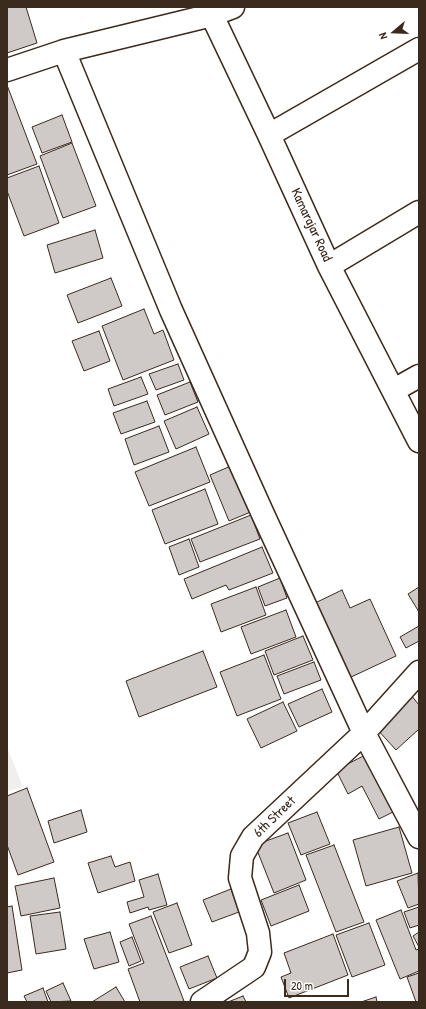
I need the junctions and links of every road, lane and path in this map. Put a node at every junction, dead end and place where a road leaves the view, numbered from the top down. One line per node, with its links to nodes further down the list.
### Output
1 (233, 7): 2 (street)
2 (210, 11): 4 (street); 6 (street, Kamarajar Road)
3 (419, 49): 6 (street)
4 (64, 51): 5 (street); 13 (street)
5 (7, 70)
6 (270, 135): 8 (street, Kamarajar Road)
7 (419, 212): 8 (street)
8 (329, 266): 10 (street, Kamarajar Road)
9 (419, 376): 10 (street)
10 (394, 390): 11 (street, Kamarajar Road)
11 (419, 441)
12 (419, 672): 13 (street, 6th Street)
13 (364, 733): 14 (street); 15 (street, 6th Street)
14 (418, 832)
15 (202, 1002)

